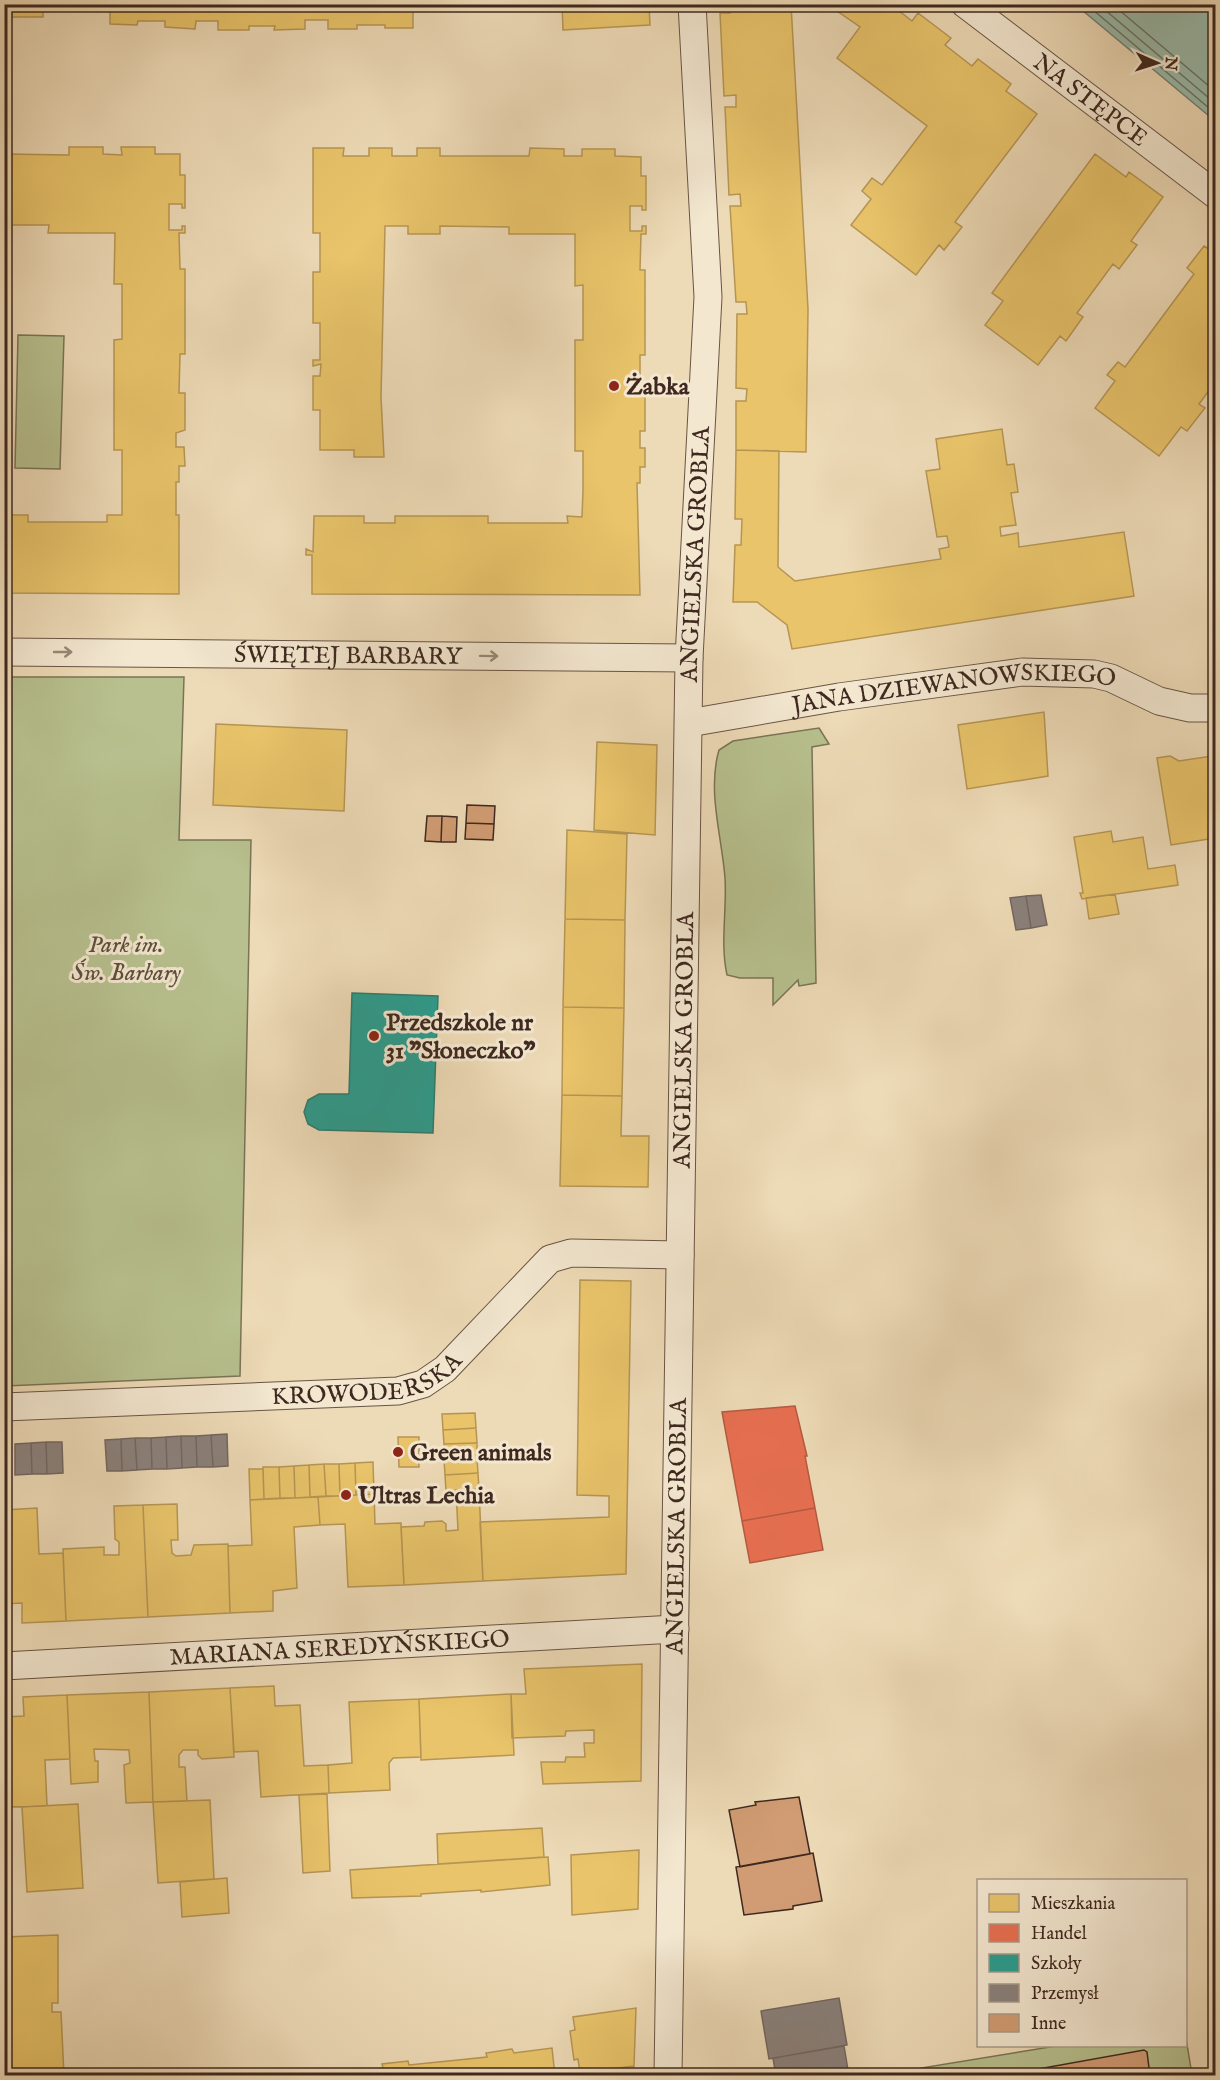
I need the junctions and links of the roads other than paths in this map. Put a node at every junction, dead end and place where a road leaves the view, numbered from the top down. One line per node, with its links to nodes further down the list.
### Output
1 (692, 4): 5 (street, ANGIELSKA GROBLA)
2 (965, 4): 3 (street, NA STĘPCE)
3 (1215, 195)
4 (4, 652): 5 (street, ŚWIĘTEJ BARBARY, one-way to 5)
5 (689, 658): 7 (street, ANGIELSKA GROBLA)
6 (1215, 708): 7 (street, JANA DZIEWANOWSKIEGO)
7 (689, 723): 8 (street, ANGIELSKA GROBLA)
8 (680, 1255): 9 (street, KROWODERSKA); 10 (street, ANGIELSKA GROBLA)
9 (4, 1407)
10 (675, 1629): 11 (street, MARIANA SEREDYŃSKIEGO); 12 (street, ANGIELSKA GROBLA)
11 (4, 1666)
12 (668, 2076)

